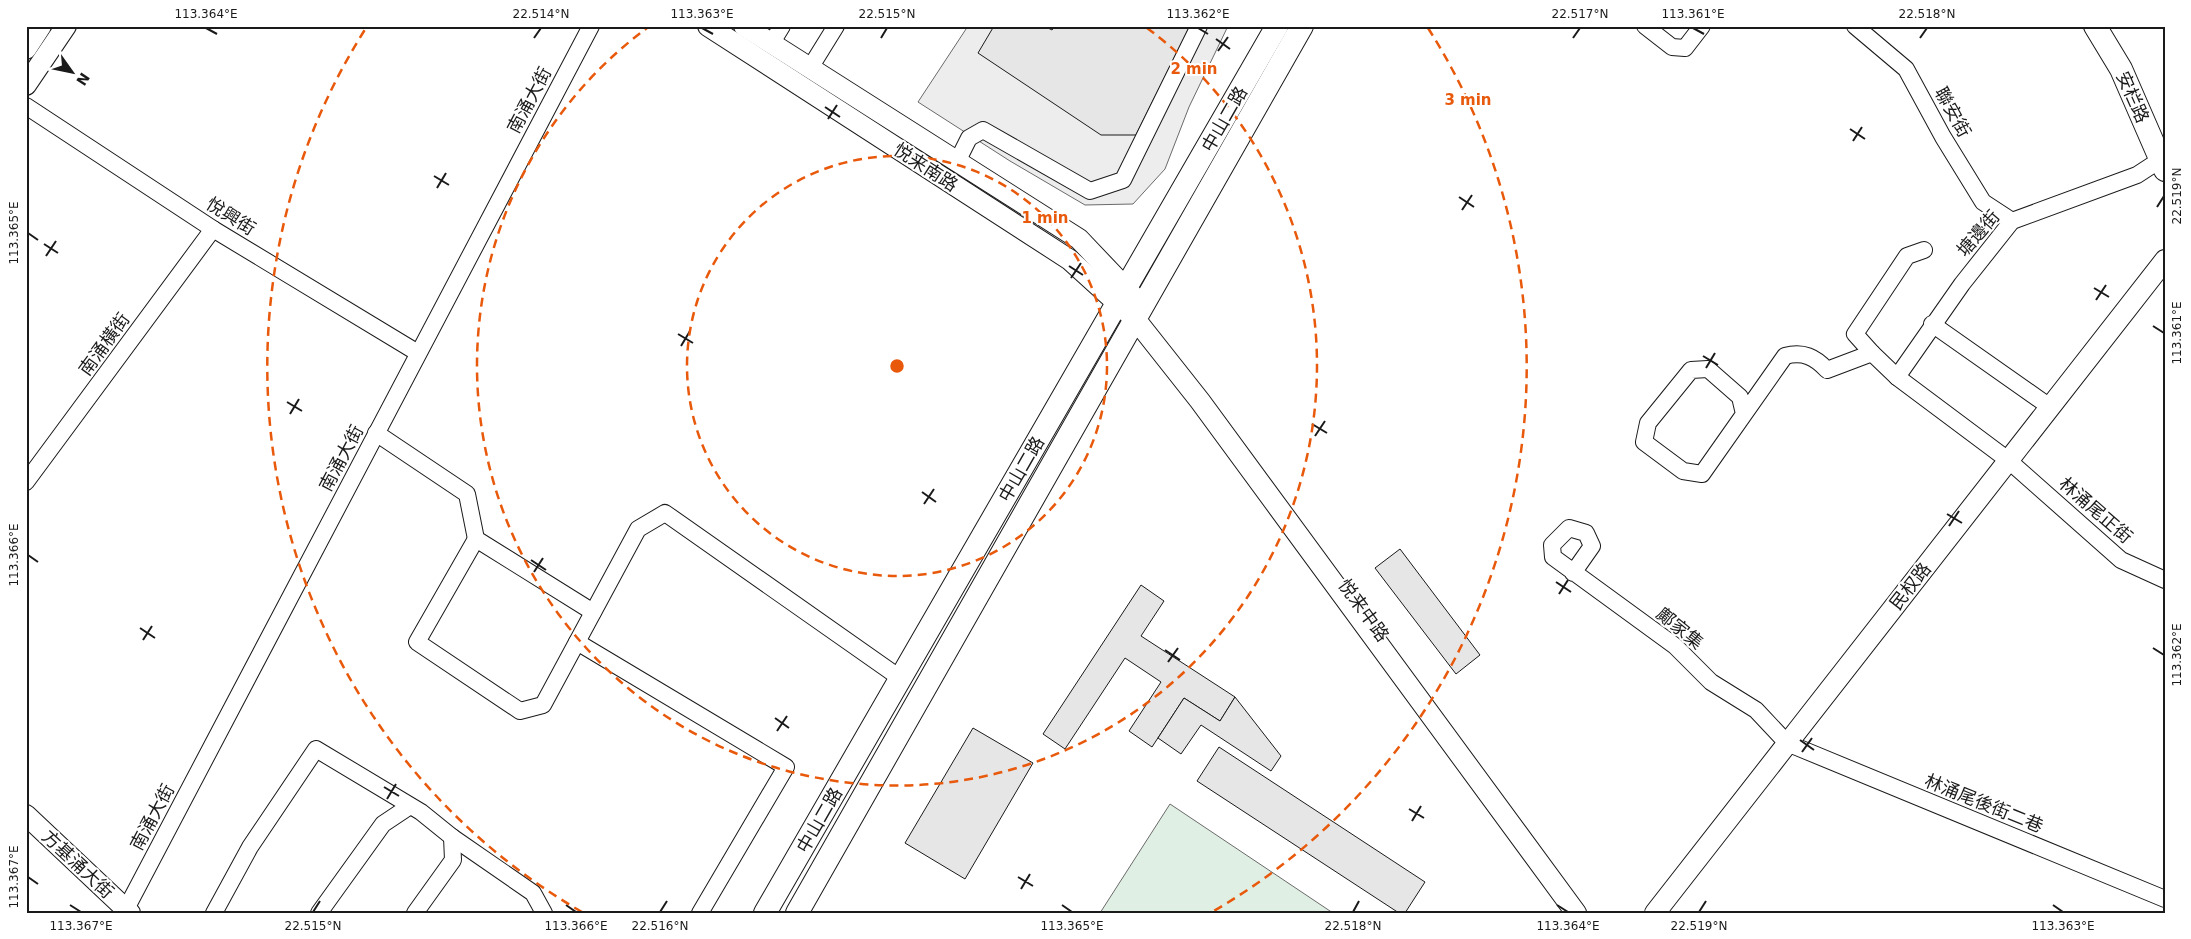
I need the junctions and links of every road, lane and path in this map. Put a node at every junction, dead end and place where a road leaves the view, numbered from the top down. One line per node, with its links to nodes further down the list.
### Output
1 (41, 26): 17 (street)
2 (66, 26): 19 (street)
3 (591, 26): 30 (street, 南涌大街)
4 (708, 26): 27 (street, 悦来南路)
5 (744, 26): 16 (street, 悦来南路)
6 (782, 26): 16 (street)
7 (836, 26): 18 (street)
8 (1199, 26): 22 (street)
9 (1277, 26): 27 (main road, 中山二路)
10 (1302, 26): 28 (main road, 中山二路)
11 (1645, 26): 12 (street)
12 (1702, 26)
13 (1855, 26): 23 (street, 聯安街)
14 (2095, 26): 21 (main road, 安栏路)
15 (2112, 26): 21 (main road, 安栏路)
16 (771, 44): 18 (street, 悦来南路)
17 (26, 48)
18 (810, 68): 22 (street, 悦来南路)
19 (26, 85)
20 (26, 106): 24 (street, 悅興街)
21 (2163, 160): 23 (street, 塘邊街)
22 (957, 162): 27 (street, 悦来南路)
23 (2012, 221): 29 (street, 塘邊街)
24 (214, 229): 30 (street, 悅興街); 37 (street, 南涌橫街)
25 (1924, 250): 31 (street, 林涌尾正街)
26 (2165, 260): 33 (street, 民权路)
27 (1122, 295): 28 (street, 悦来南路); 43 (main road, 中山二路)
28 (1140, 314): 56 (main road, 中山二路); 57 (street, 悦来中路); 58 (street, 悦来中路)
29 (1932, 324): 32 (street, 塘邊街); 33 (street)
30 (418, 353): 35 (street, 南涌大街)
31 (1872, 353): 32 (street, 林涌尾正街); 34 (street)
32 (1897, 376): 36 (street, 林涌尾正街)
33 (2050, 407): 36 (street, 民权路)
34 (1744, 414): 34 (street)
35 (376, 433): 38 (street); 49 (street, 南涌大街)
36 (2008, 460): 40 (street, 林涌尾正街); 44 (street, 民权路)
37 (26, 482)
38 (476, 539): 41 (street); 42 (street)
39 (1572, 574): 39 (street, 鄺家集); 44 (street, 鄺家集)
40 (2165, 580)
41 (593, 612): 42 (street); 43 (street)
42 (577, 642): 54 (street)
43 (900, 678): 55 (main road, 中山二路)
44 (1787, 743): 48 (street, 林涌尾後街二巷); 59 (street, 民权路)
45 (410, 806): 47 (street); 50 (street); 51 (street)
46 (27, 817): 49 (street, 方基涌大街)
47 (452, 837): 52 (street); 53 (street)
48 (2165, 899)
49 (128, 911)
50 (214, 913)
51 (319, 913)
52 (415, 913)
53 (544, 913)
54 (700, 913)
55 (765, 913)
56 (797, 913)
57 (1576, 913)
58 (1585, 913)
59 (1655, 913)

